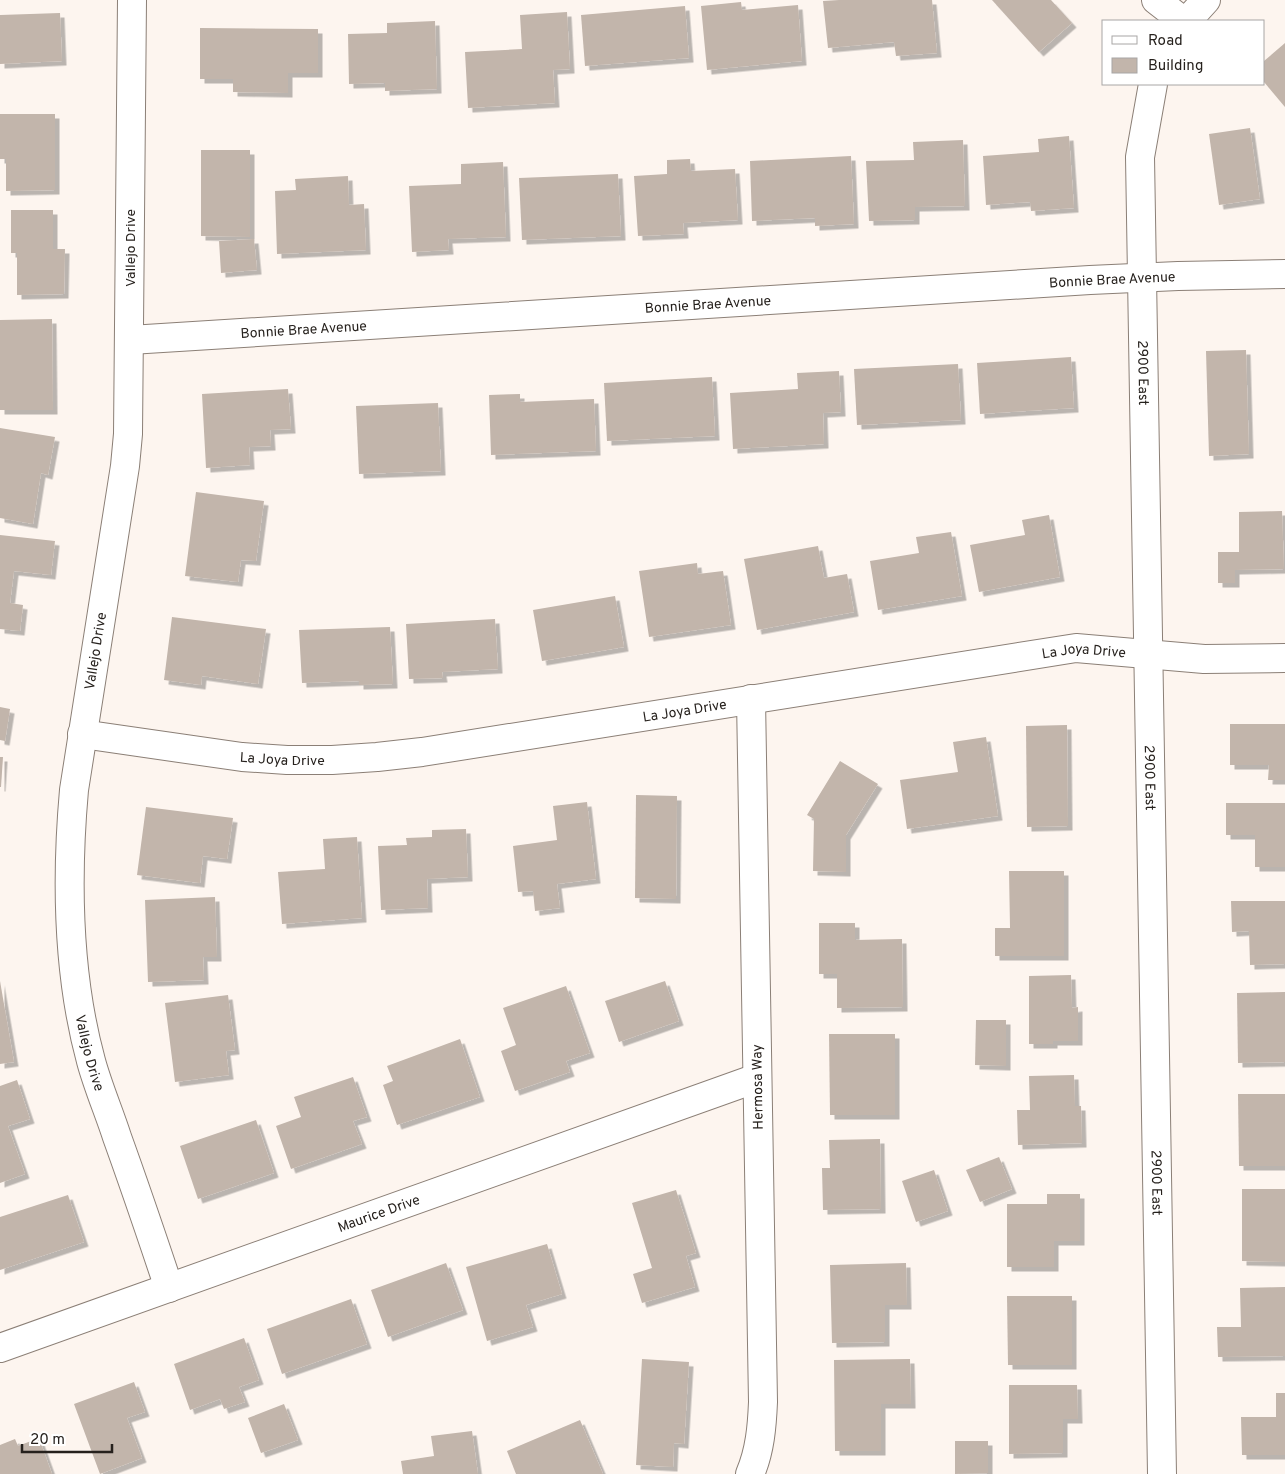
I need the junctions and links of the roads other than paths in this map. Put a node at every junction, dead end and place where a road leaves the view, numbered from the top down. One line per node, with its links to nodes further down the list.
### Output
1 (132, 0): 9 (street, Vallejo Drive)
2 (1156, 0): 4 (street)
3 (1206, 0): 5 (street)
4 (1182, 20)
5 (1188, 20)
6 (1153, 85): 8 (street, 2900 East)
7 (1285, 274): 8 (street, Bonnie Brae Avenue)
8 (1142, 277): 9 (street, Bonnie Brae Avenue); 10 (street, 2900 East)
9 (130, 340): 13 (street, Vallejo Drive)
10 (1148, 654): 11 (street, La Joya Drive); 12 (street, La Joya Drive); 18 (street, 2900 East)
11 (1285, 658)
12 (751, 699): 13 (street, La Joya Drive); 14 (street, Hermosa Way)
13 (82, 734): 15 (street, Vallejo Drive)
14 (757, 1078): 15 (street, Maurice Drive); 17 (street, Hermosa Way)
15 (169, 1288): 16 (street, Maurice Drive)
16 (0, 1348)
17 (750, 1474)
18 (1162, 1474)

